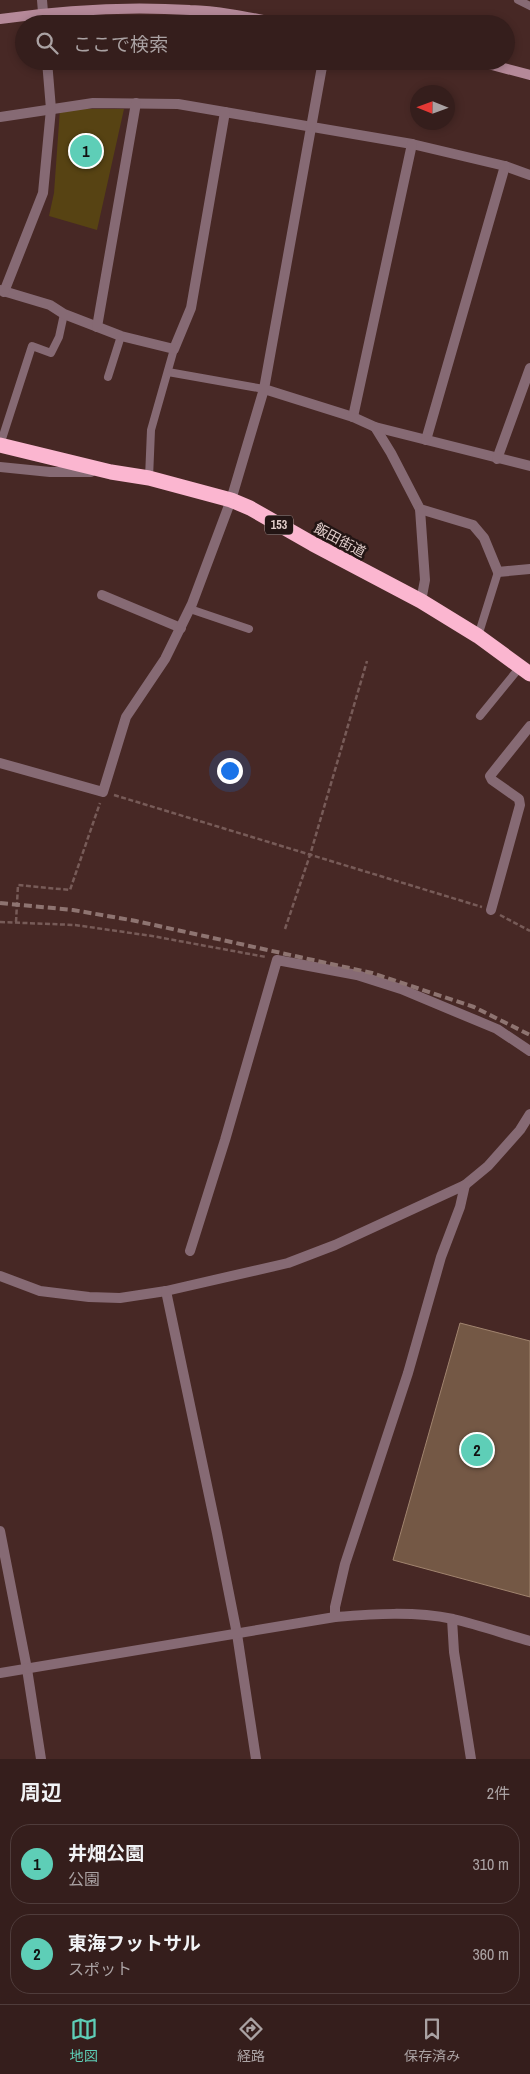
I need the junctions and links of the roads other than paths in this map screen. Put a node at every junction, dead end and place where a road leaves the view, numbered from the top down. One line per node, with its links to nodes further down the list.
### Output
1 (42, 0): 4 (street)
2 (518, 0): 3 (lane)
3 (530, 6)
4 (44, 15)
5 (83, 15): 6 (street)
6 (224, 15)
7 (0, 18): 8 (street)
8 (15, 18)
9 (48, 70): 14 (street)
10 (321, 70): 17 (street)
11 (511, 70): 12 (street)
12 (530, 75)
13 (136, 103): 14 (street); 15 (street); 23 (street)
14 (51, 109): 16 (street); 21 (street)
15 (225, 112): 17 (street); 25 (street)
16 (0, 117)
17 (311, 126): 18 (street); 29 (street)
18 (412, 144): 19 (street); 30 (street)
19 (505, 166): 20 (street); 32 (street)
20 (530, 175)
21 (2, 291): 22 (street)
22 (64, 314): 23 (street); 33 (lane)
23 (97, 327): 24 (street)
24 (121, 336): 25 (street); 28 (lane)
25 (174, 349): 27 (lane)
26 (530, 368): 34 (street)
27 (168, 372): 29 (lane); 38 (lane)
28 (108, 377)
29 (264, 389): 30 (street); 39 (street)
30 (353, 417): 31 (street)
31 (375, 427): 32 (street); 40 (street)
32 (426, 440): 34 (street)
33 (0, 445): 37 (highway, 飯田街道 / 153)
34 (497, 459): 35 (street)
35 (530, 466)
36 (0, 467): 37 (street)
37 (111, 472): 38 (highway, 飯田街道 / 153)
38 (149, 478): 39 (highway, 飯田街道 / 153)
39 (231, 500): 44 (highway, 飯田街道 / 153); 45 (street)
40 (420, 509): 42 (street); 44 (street)
41 (530, 569): 42 (street)
42 (498, 572): 48 (lane)
43 (102, 595): 46 (street)
44 (421, 601): 48 (highway, 飯田街道 / 153)
45 (190, 609): 46 (street); 47 (lane)
46 (181, 628): 52 (street)
47 (250, 629)
48 (478, 636): 49 (highway, 飯田街道 / 153)
49 (525, 670): 50 (lane)
50 (480, 716)
51 (530, 726): 53 (street)
52 (0, 762)
53 (491, 910)
54 (530, 1051): 57 (street)
55 (530, 1114): 56 (street)
56 (465, 1185): 59 (street); 61 (street)
57 (190, 1251)
58 (0, 1276): 59 (street)
59 (166, 1290): 63 (street)
60 (0, 1531): 65 (street)
61 (335, 1617): 62 (street); 63 (street)
62 (452, 1619): 64 (street); 69 (street)
63 (237, 1634): 65 (street); 68 (street)
64 (530, 1642)
65 (27, 1669): 66 (street); 67 (street)
66 (0, 1673)
67 (41, 1759)
68 (256, 1759)
69 (471, 1759)

